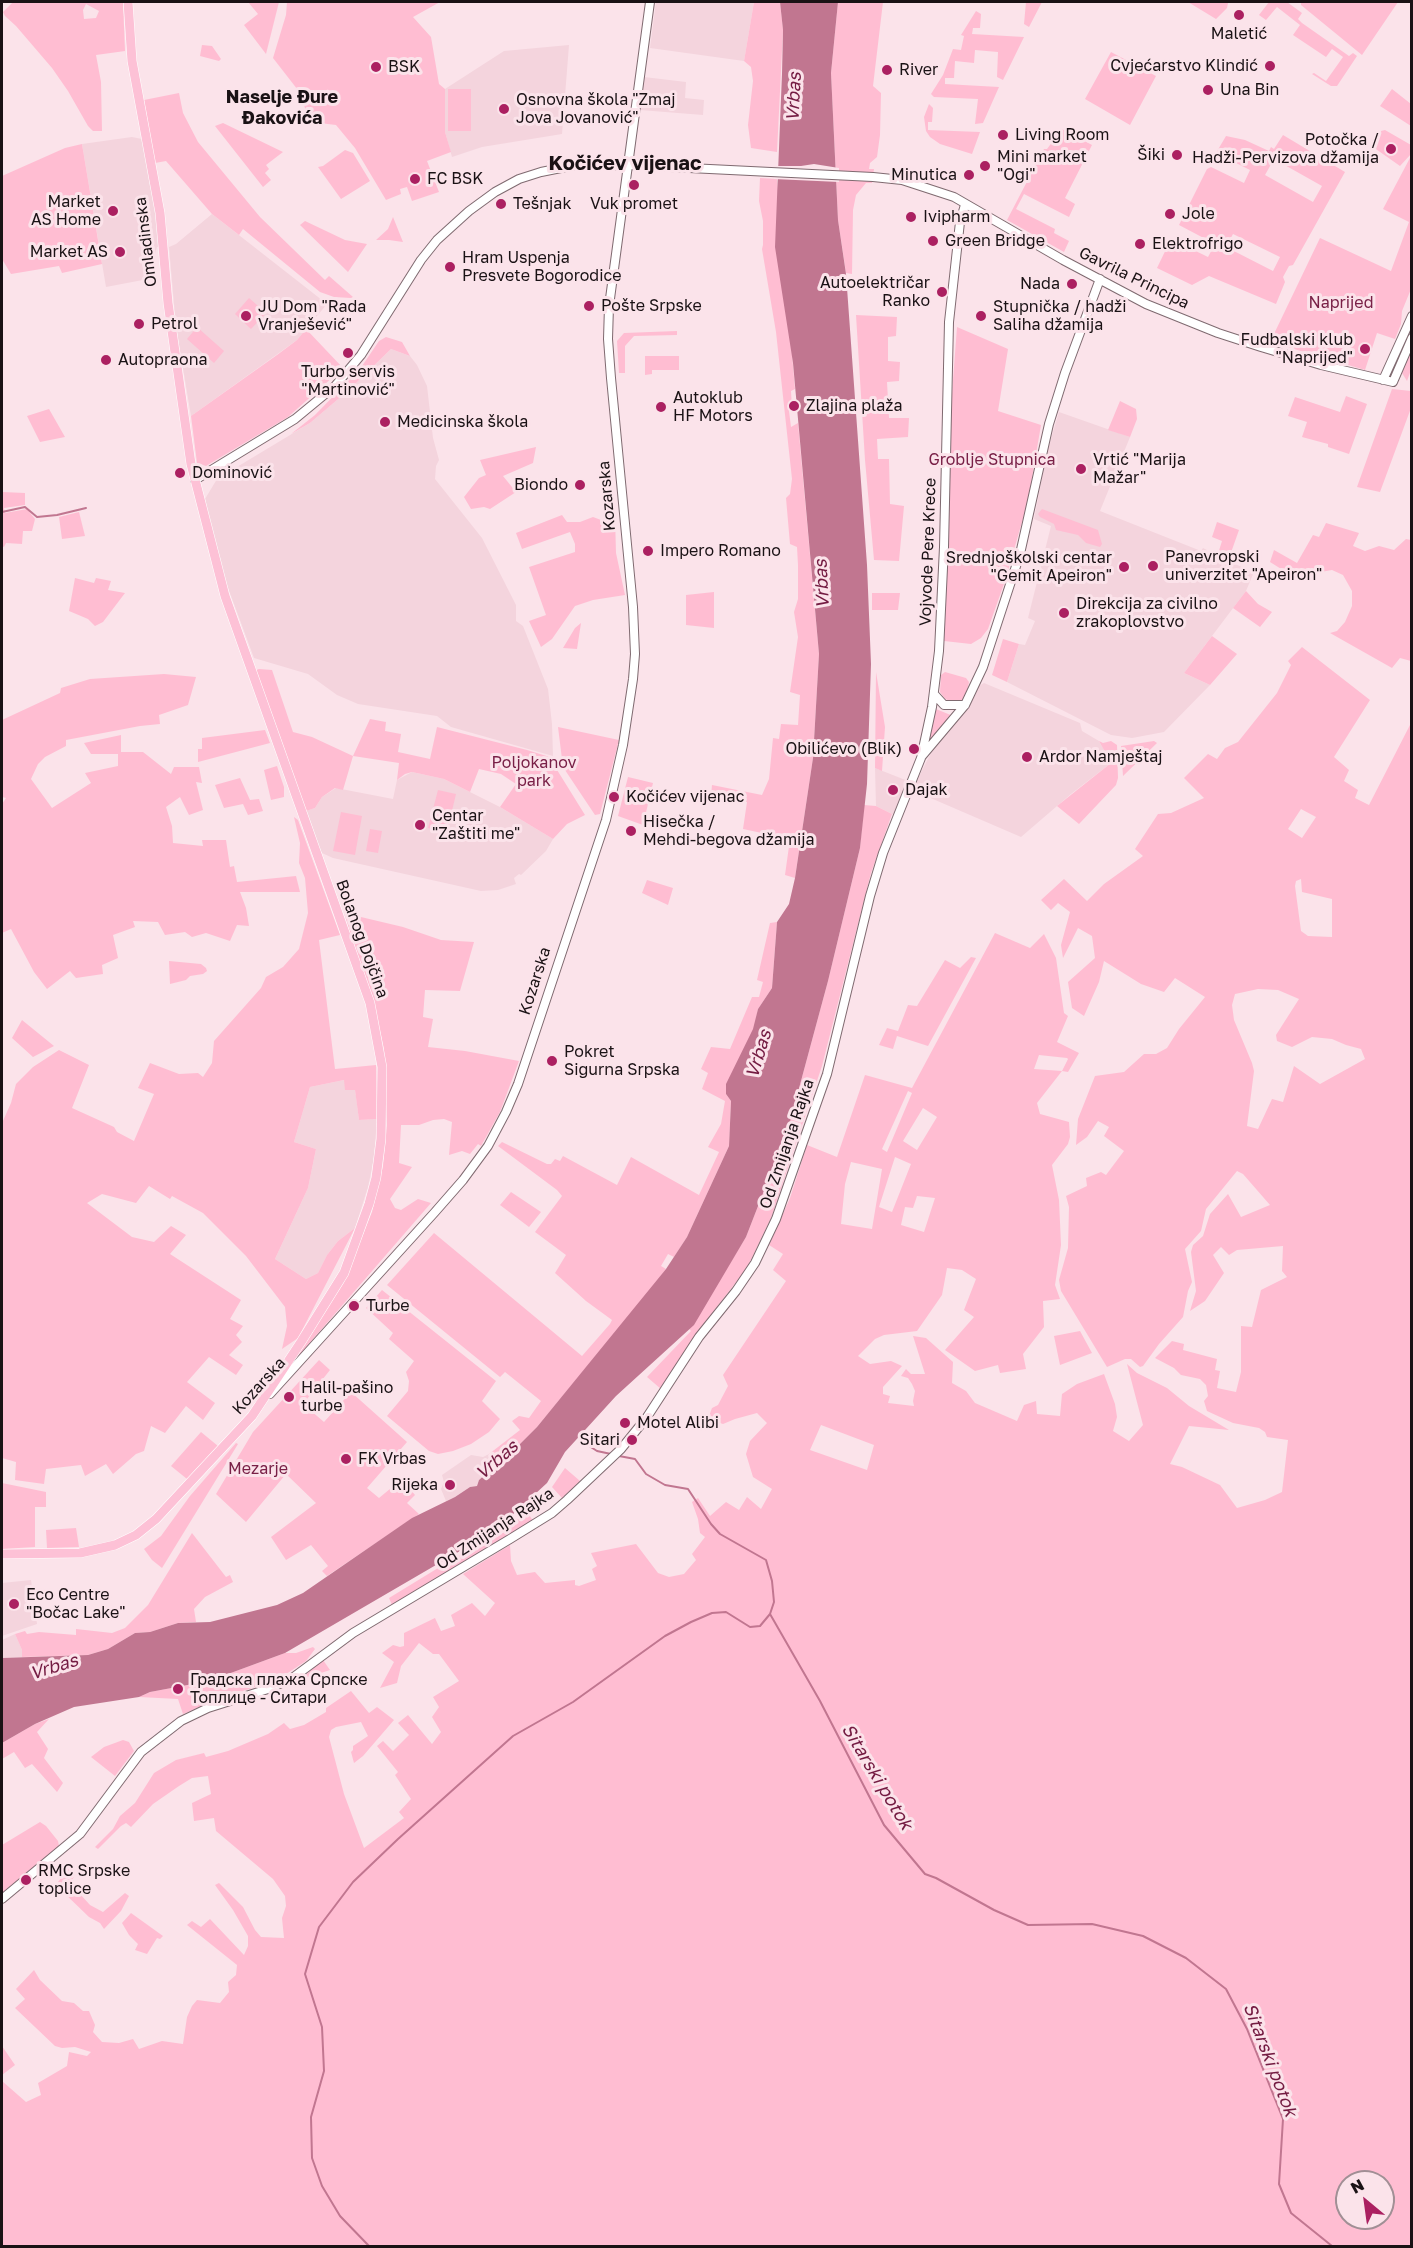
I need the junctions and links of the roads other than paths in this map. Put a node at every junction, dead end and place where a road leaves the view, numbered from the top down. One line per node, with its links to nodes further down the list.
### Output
1 (129, 2): 9 (main road, Omladinska)
2 (650, 2): 3 (main road, Kozarska)
3 (628, 165): 4 (main road, Gavrila Principa); 9 (main road, Gavrila Principa); 14 (main road, Kozarska)
4 (965, 205): 5 (main road, Gavrila Principa); 10 (main road, Vojvode Pere Krece)
5 (1100, 279): 8 (main road, Gavrila Principa); 11 (main road)
6 (1412, 316): 8 (main road)
7 (1412, 338): 8 (main road, Gavrila Principa)
8 (1383, 380)
9 (195, 480): 14 (main road, Bolanog Dojčina)
10 (934, 694): 11 (main road); 12 (main road, Vojvode Pere Krece)
11 (965, 705): 12 (main road)
12 (921, 758): 13 (main road, Vojvode Pere Krece)
13 (894, 824): 16 (main road, Od Zmijanja Rajka)
14 (264, 1399): 15 (main road, Kozarska)
15 (2, 1554)
16 (2, 1899)

